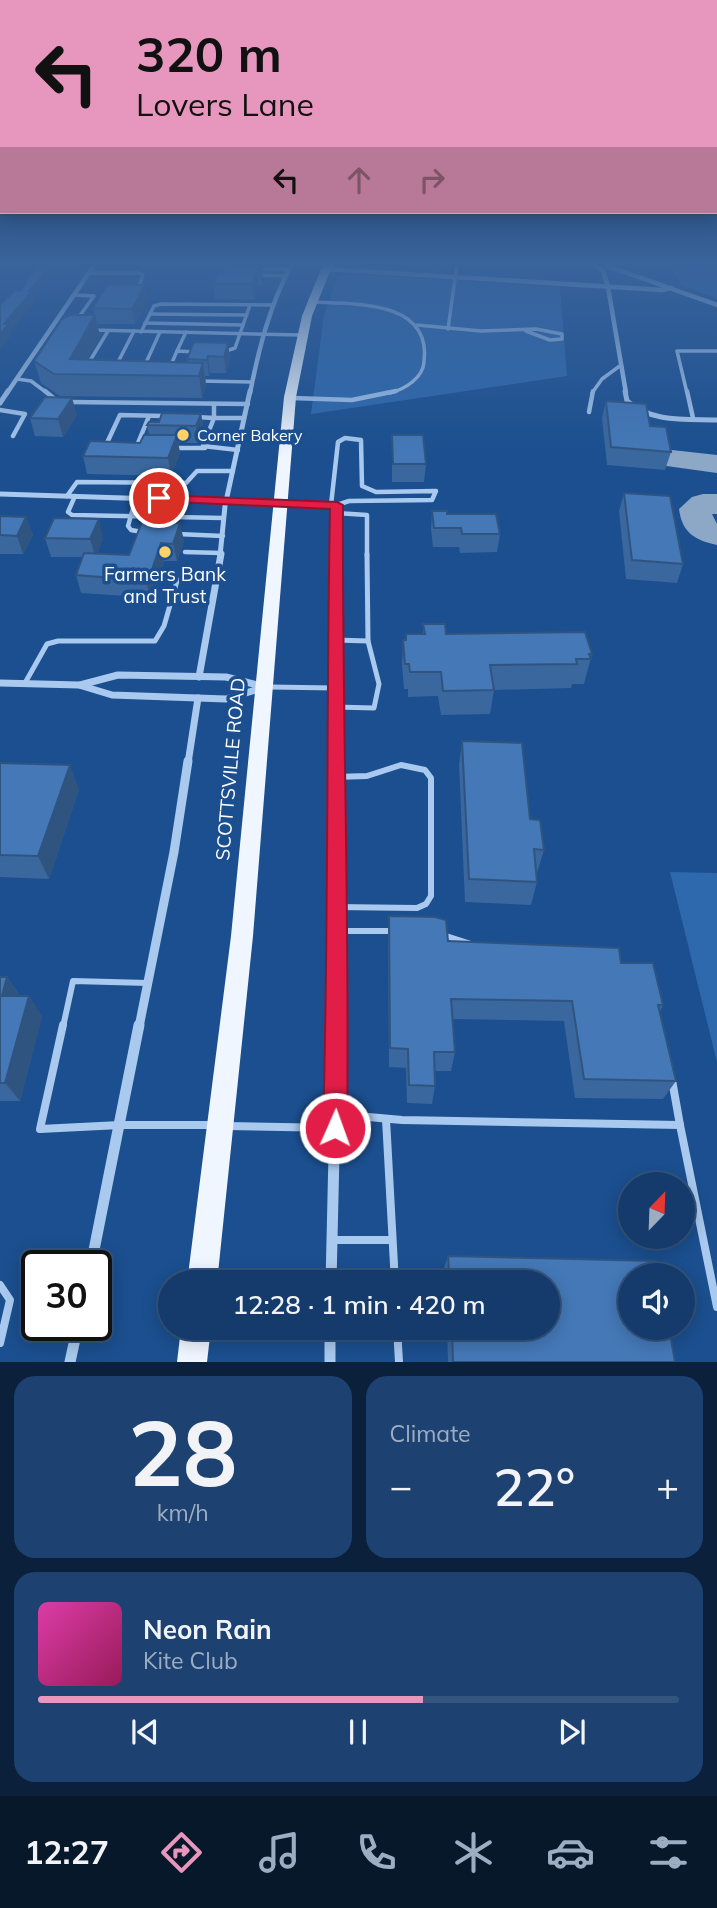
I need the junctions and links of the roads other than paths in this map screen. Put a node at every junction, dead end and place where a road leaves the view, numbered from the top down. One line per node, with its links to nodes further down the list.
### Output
1 (71, 328): 12 (lane)
2 (143, 328): 16 (lane)
3 (242, 328): 20 (lane)
4 (265, 328): 21 (street)
5 (303, 328): 22 (main road, SCOTTSVILLE ROAD)
6 (419, 328): 35 (lane)
7 (439, 328): 10 (lane)
8 (615, 328): 27 (street)
9 (51, 329): 11 (lane); 32 (street)
10 (448, 329): 17 (lane)
11 (60, 330)
12 (69, 330)
13 (82, 330): 14 (lane)
14 (108, 331): 15 (lane); 31 (lane)
15 (134, 331): 16 (lane); 28 (lane)
16 (141, 331): 18 (lane)
17 (526, 331): 17 (lane)
18 (160, 332): 19 (lane); 29 (lane)
19 (186, 332): 20 (lane); 23 (lane)
20 (240, 334): 21 (lane); 26 (lane)
21 (263, 334): 22 (lane); 34 (street)
22 (301, 334): 35 (main road, SCOTTSVILLE ROAD)
23 (177, 351): 25 (lane); 30 (lane)
24 (717, 351): 46 (lane)
25 (203, 352)
26 (216, 352)
27 (621, 365): 40 (lane); 46 (street)
28 (115, 367)
29 (144, 368)
30 (169, 370)
31 (83, 374)
32 (17, 379): 36 (street); 37 (lane)
33 (190, 380): 34 (lane)
34 (252, 382): 38 (street)
35 (290, 397): 61 (main road, SCOTTSVILLE ROAD)
36 (0, 403)
37 (214, 404): 38 (lane); 44 (lane)
38 (248, 404): 45 (street)
39 (0, 410): 48 (lane)
40 (589, 412)
41 (149, 416): 42 (lane); 49 (lane); 51 (lane)
42 (175, 417)
43 (188, 417): 44 (lane)
44 (214, 418): 45 (lane); 54 (lane)
45 (244, 418): 55 (street)
46 (693, 418): 47 (street)
47 (717, 420)
48 (13, 436)
49 (116, 447)
50 (126, 448): 51 (lane)
51 (136, 448): 52 (lane)
52 (149, 448)
53 (162, 448): 54 (lane)
54 (205, 448): 55 (lane)
55 (238, 450): 56 (street)
56 (233, 471): 58 (lane); 60 (street)
57 (0, 494): 58 (street)
58 (71, 496): 59 (street); 63 (lane)
59 (136, 498): 60 (street); 63 (lane)
60 (227, 500): 61 (street); 64 (street)
61 (281, 502): 62 (street); 77 (main road, SCOTTSVILLE ROAD)
62 (335, 508): 62 (lane); 71 (street); 72 (lane)
63 (130, 515): 64 (lane); 65 (lane)
64 (223, 518): 67 (street)
65 (153, 533)
66 (173, 534): 67 (lane)
67 (222, 536): 69 (street)
68 (186, 552): 69 (lane)
69 (221, 553): 70 (street)
70 (216, 577): 73 (street); 75 (lane)
71 (335, 640): 72 (lane); 78 (street)
72 (368, 641): 80 (lane)
73 (198, 677): 76 (street); 77 (street)
74 (0, 682): 75 (street)
75 (25, 683): 76 (street)
76 (79, 685): 79 (street)
77 (266, 687): 78 (lane); 79 (street); 93 (main road, SCOTTSVILLE ROAD)
78 (335, 688): 80 (street)
79 (198, 698): 87 (street)
80 (335, 707): 81 (street)
81 (335, 777): 82 (street); 82 (lane)
82 (335, 907): 83 (street)
83 (335, 931): 84 (lane); 89 (street)
84 (405, 931)
85 (432, 933): 86 (lane)
86 (485, 948)
87 (149, 983): 91 (street); 91 (lane)
88 (671, 1075): 92 (lane)
89 (335, 1114): 90 (lane); 94 (street)
90 (386, 1119): 92 (lane); 96 (lane)
91 (120, 1125): 93 (lane); 97 (street)
92 (680, 1125): 102 (lane)
93 (222, 1126): 94 (lane); 98 (main road, SCOTTSVILLE ROAD)
94 (335, 1128): 95 (street)
95 (332, 1240): 96 (lane); 99 (street)
96 (392, 1240): 100 (lane)
97 (94, 1250)
98 (204, 1270)
99 (331, 1270)
100 (394, 1270)
101 (0, 1285): 107 (lane)
102 (717, 1307)
103 (195, 1340): 109 (main road)
104 (330, 1340): 110 (street)
105 (397, 1340): 111 (lane)
106 (75, 1341): 108 (street)
107 (0, 1343)
108 (70, 1362)
109 (192, 1362)
110 (330, 1362)
111 (398, 1362)

